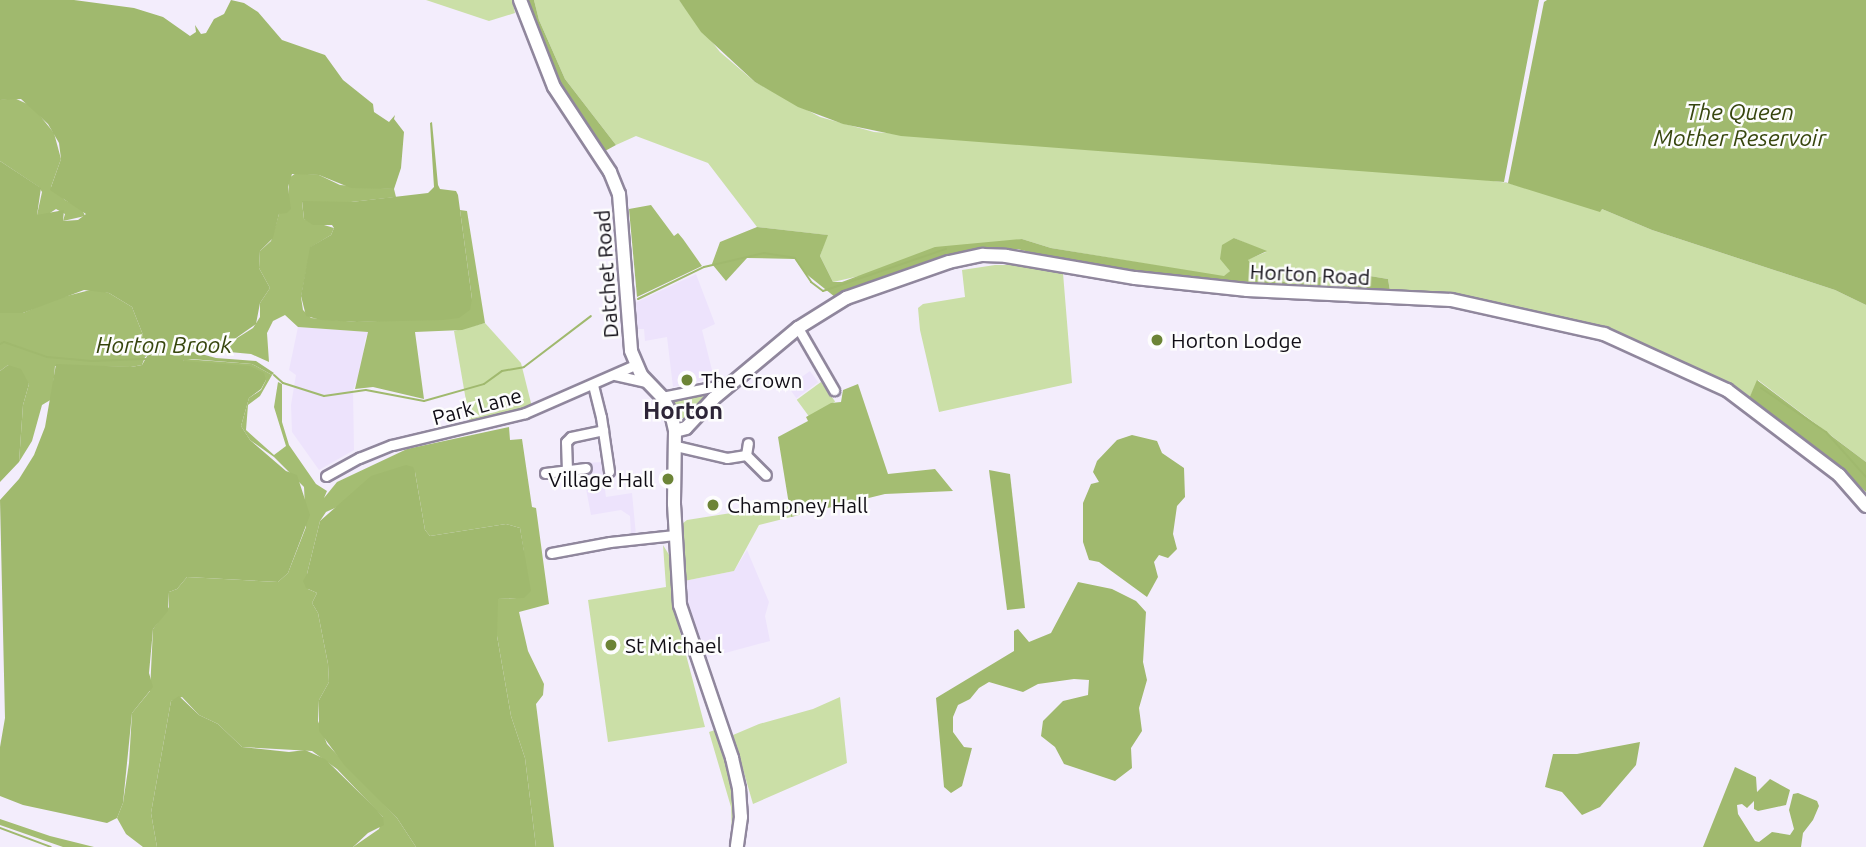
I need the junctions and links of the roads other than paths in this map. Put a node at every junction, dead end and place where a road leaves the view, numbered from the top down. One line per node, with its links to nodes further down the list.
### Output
1 (520, 0): 3 (street, Datchet Road)
2 (798, 328): 6 (street, Horton Road); 8 (street); 21 (street, Horton Road)
3 (635, 365): 4 (street, Park Lane); 5 (street, Datchet Road)
4 (615, 375): 5 (street); 7 (street, Park Lane)
5 (646, 382): 9 (street, Datchet Road)
6 (731, 383): 9 (street, Horton Road); 11 (street, Horton Road)
7 (593, 385): 10 (street); 20 (street, Park Lane)
8 (834, 390)
9 (662, 397): 11 (street, Datchet Road)
10 (603, 430): 16 (street); 17 (street)
11 (676, 431): 13 (street)
12 (748, 443): 14 (street)
13 (676, 446): 14 (street); 22 (street)
14 (746, 455): 19 (street)
15 (586, 468): 16 (street)
16 (567, 470): 18 (street)
17 (609, 471)
18 (545, 473)
19 (765, 475)
20 (327, 476)
21 (1866, 506)
22 (676, 535): 23 (street); 24 (street)
23 (551, 553)
24 (737, 847)

